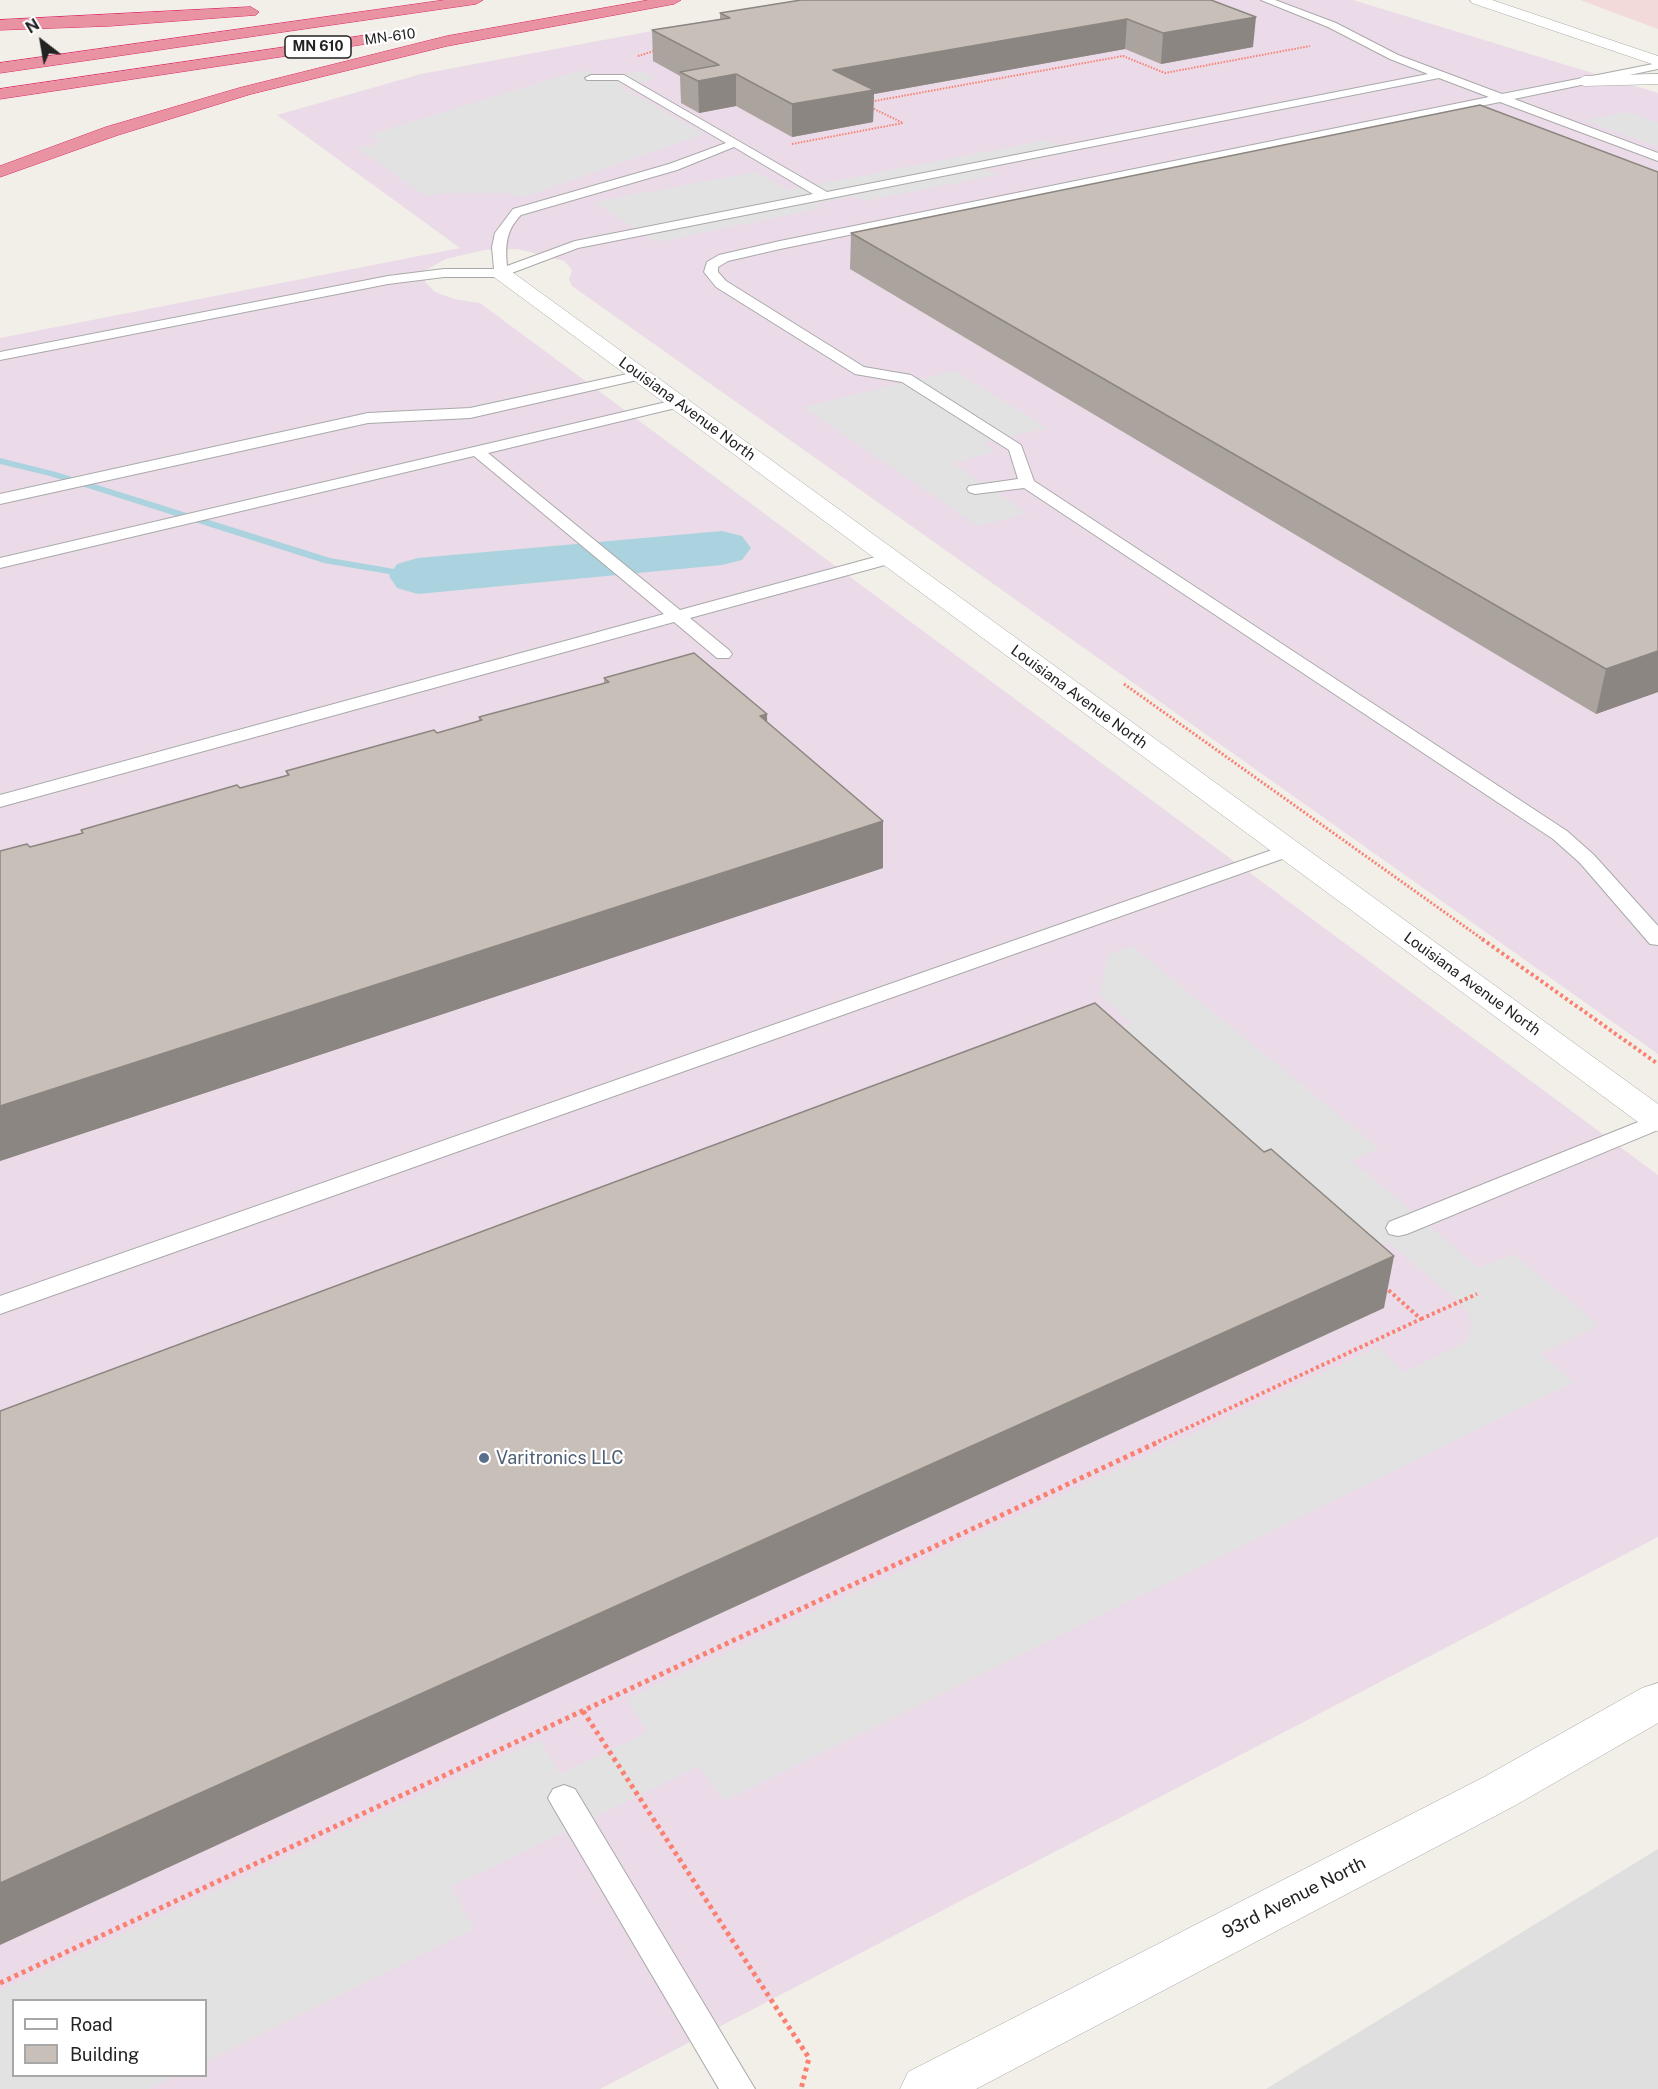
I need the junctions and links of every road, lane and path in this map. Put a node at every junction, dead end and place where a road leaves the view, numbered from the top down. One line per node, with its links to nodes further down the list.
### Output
1 (390, 0): 7 (highway)
2 (476, 0): 13 (highway, MN-610 / MN 610)
3 (637, 0): 21 (highway, MN-610 / MN 610)
4 (674, 0): 18 (highway)
5 (1266, 0): 10 (lane)
6 (1477, 0): 12 (street)
7 (316, 7)
8 (262, 12): 9 (highway)
9 (0, 25)
10 (1357, 38): 14 (lane); 27 (path)
11 (665, 48): 15 (path)
12 (1658, 63): 19 (lane)
13 (0, 68)
14 (1440, 75): 23 (lane); 31 (lane)
15 (614, 76): 16 (lane); 20 (lane)
16 (591, 78)
17 (1658, 79): 19 (street)
18 (292, 80): 29 (highway); 30 (highway)
19 (1584, 81): 23 (lane)
20 (643, 90): 22 (lane); 25 (lane)
21 (0, 94)
22 (678, 98)
23 (1503, 98): 28 (lane); 37 (lane)
24 (717, 115): 25 (lane)
25 (717, 132): 26 (lane)
26 (735, 142): 27 (lane); 32 (lane)
27 (750, 152): 31 (lane)
28 (1658, 157)
29 (0, 172)
30 (0, 185)
31 (825, 195): 32 (lane)
32 (501, 273): 33 (lane); 34 (street, Louisiana Avenue North)
33 (0, 356)
34 (641, 375): 35 (street, Louisiana Avenue North); 39 (lane)
35 (679, 403): 36 (lane); 40 (street, Louisiana Avenue North)
36 (477, 451): 41 (lane); 42 (lane)
37 (1027, 483): 38 (lane); 47 (lane)
38 (975, 489)
39 (0, 499)
40 (890, 558): 42 (lane); 46 (street, Louisiana Avenue North)
41 (0, 563)
42 (678, 617): 43 (lane); 45 (lane)
43 (723, 654)
44 (1123, 684): 48 (path)
45 (0, 801)
46 (1289, 850): 49 (street, Louisiana Avenue North); 53 (lane)
47 (1658, 939)
48 (1658, 1064)
49 (1658, 1120): 50 (lane)
50 (1398, 1228)
51 (1377, 1280): 54 (path)
52 (1477, 1294): 54 (path)
53 (0, 1305)
54 (1421, 1319): 56 (path)
55 (1658, 1701): 61 (street, 93rd Avenue North)
56 (583, 1711): 58 (path); 60 (path)
57 (564, 1798): 59 (lane)
58 (0, 1983)
59 (738, 2089)
60 (801, 2089)
61 (926, 2089)

